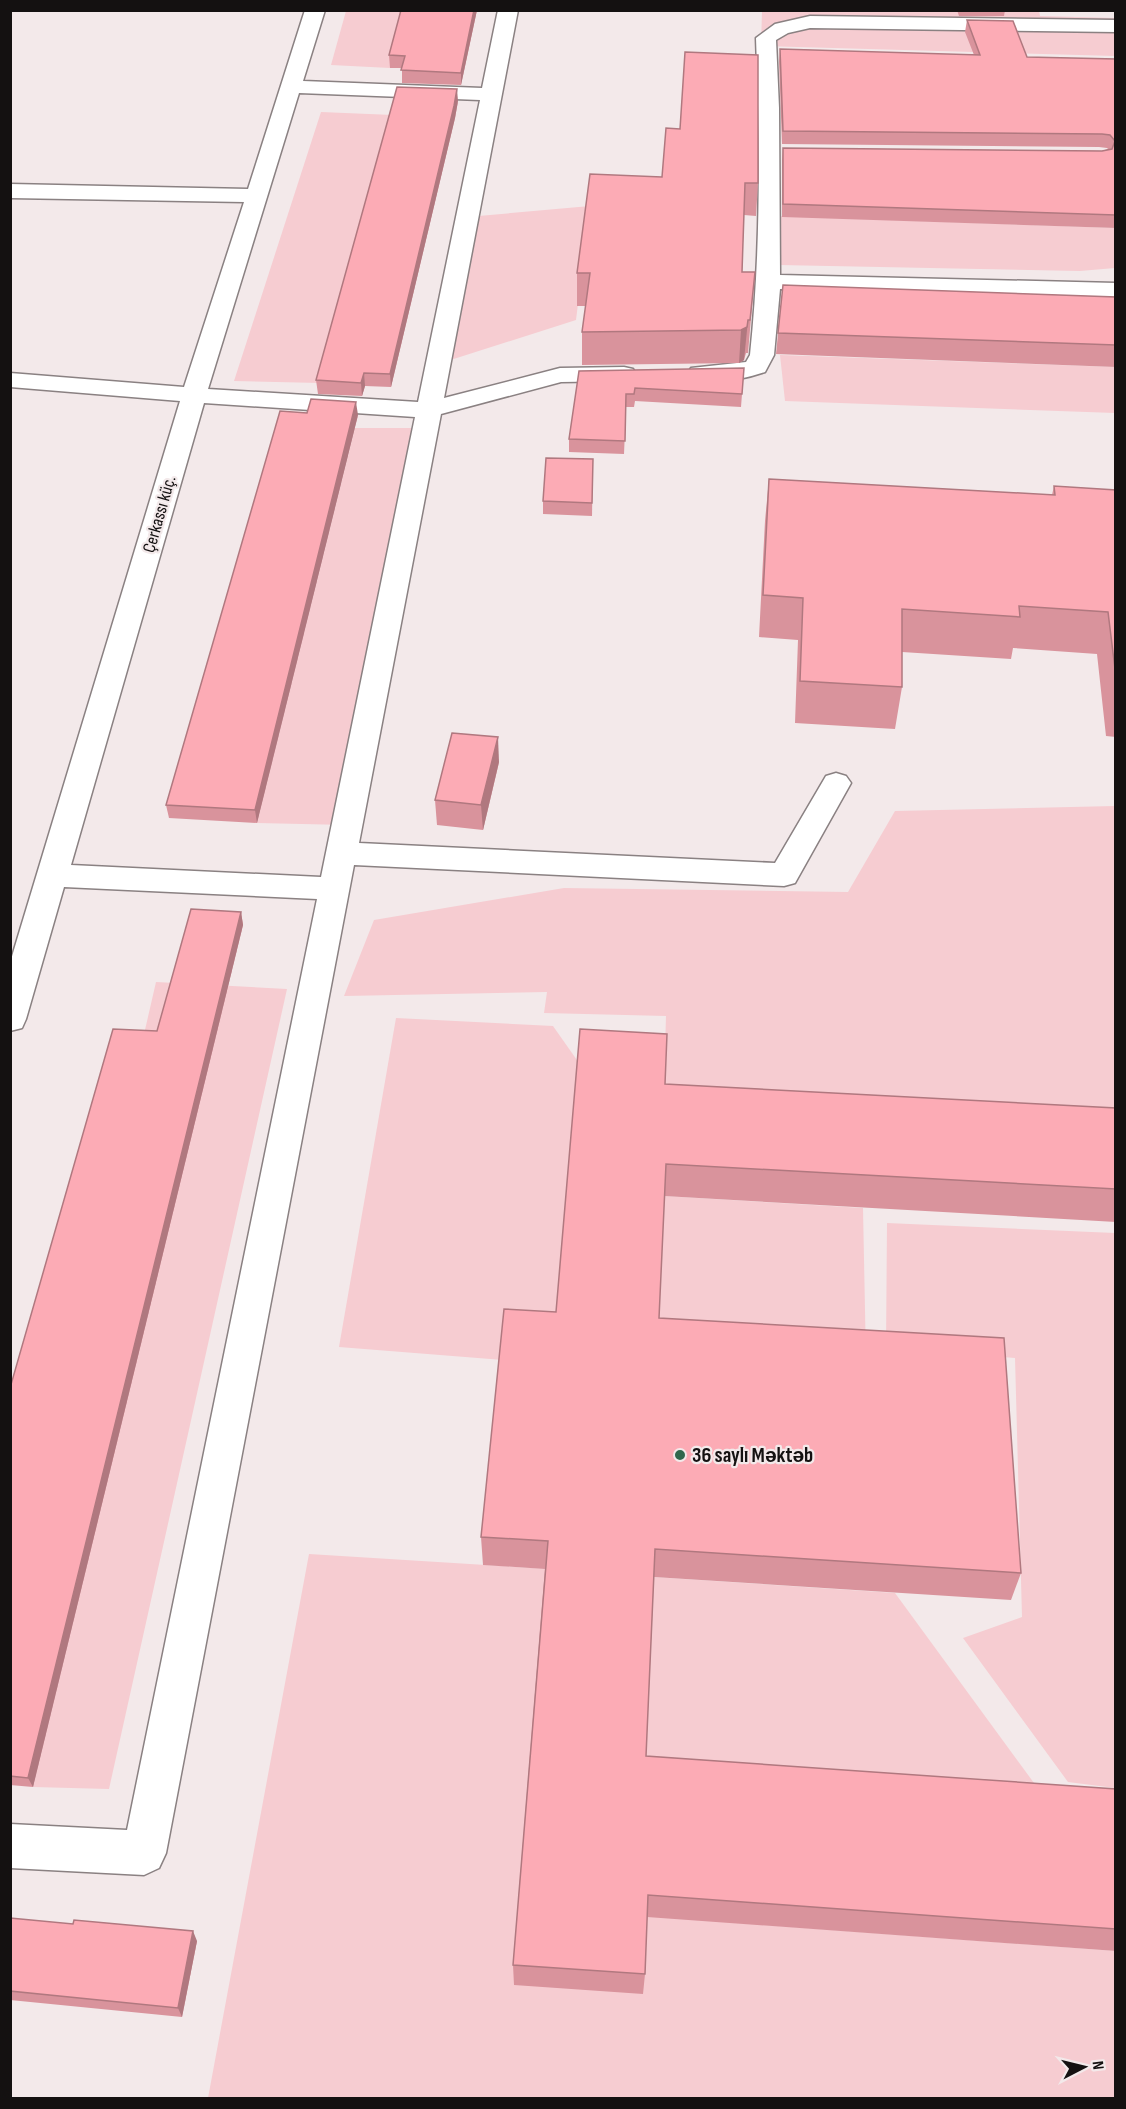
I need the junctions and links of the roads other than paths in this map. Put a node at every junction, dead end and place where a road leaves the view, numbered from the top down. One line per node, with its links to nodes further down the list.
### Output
1 (315, 10): 4 (street, Çerkassı küç.)
2 (508, 10): 5 (street)
3 (1116, 26): 6 (street)
4 (291, 87): 5 (street); 9 (street, Çerkassı küç.)
5 (491, 94): 16 (street)
6 (768, 152): 7 (street); 10 (street)
7 (792, 152)
8 (10, 192): 9 (street)
9 (257, 196): 15 (street, Çerkassı küç.)
10 (769, 282): 11 (street); 12 (street)
11 (1116, 290)
12 (685, 373)
13 (639, 374): 16 (street)
14 (10, 380): 15 (street)
15 (194, 396): 16 (street); 19 (street, Çerkassı küç.)
16 (427, 410): 18 (street)
17 (836, 783): 18 (street)
18 (341, 852): 20 (street)
19 (53, 875): 20 (street); 21 (street, Çerkassı küç.)
20 (334, 890): 23 (street)
21 (19, 962): 22 (street, Çerkassı küç.)
22 (10, 1019)
23 (10, 1846)

